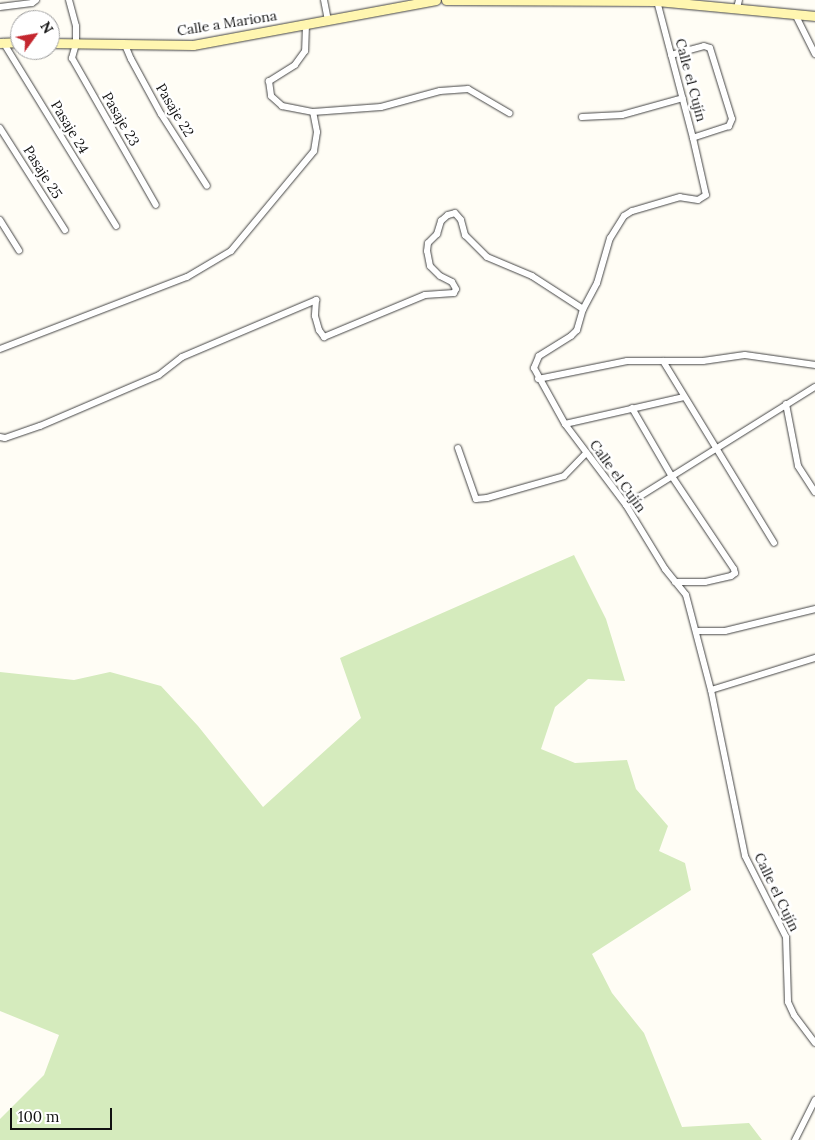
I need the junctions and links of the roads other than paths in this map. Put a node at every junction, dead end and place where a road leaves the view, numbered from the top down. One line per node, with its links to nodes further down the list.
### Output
1 (36, 0): 8 (street)
2 (69, 0): 15 (street, Pasaje 23)
3 (324, 0): 11 (street)
4 (436, 0): 11 (main road, Calle a Mariona)
5 (446, 0): 6 (main road)
6 (657, 1): 7 (main road); 17 (street, Calle el Cujín)
7 (738, 4): 9 (main road)
8 (0, 7)
9 (795, 14): 10 (main road); 18 (street)
10 (815, 16)
11 (328, 20): 12 (main road, Calle a Mariona)
12 (306, 25): 16 (main road, Calle a Mariona); 20 (street)
13 (2, 43): 28 (street, Pasaje 24)
14 (60, 43): 15 (main road, Calle a Mariona)
15 (76, 44): 16 (main road, Calle a Mariona); 26 (street, Pasaje 23)
16 (125, 45): 25 (street, Pasaje 22)
17 (671, 54): 19 (street, Calle el Cujín); 24 (street)
18 (815, 54)
19 (683, 98): 22 (street); 24 (street, Calle el Cujín)
20 (313, 112): 21 (street); 32 (street)
21 (509, 113)
22 (582, 117)
23 (0, 128): 29 (street, Pasaje 25)
24 (693, 138): 31 (street, Calle el Cujín)
25 (208, 186)
26 (156, 205)
27 (0, 220): 30 (street)
28 (116, 226)
29 (65, 230)
30 (19, 250)
31 (583, 309): 35 (street, Calle el Cujín); 41 (street)
32 (0, 349)
33 (662, 361): 34 (street); 35 (street); 37 (street)
34 (815, 364)
35 (538, 379): 40 (street, Calle el Cujín)
36 (815, 387): 38 (street)
37 (684, 398): 39 (street); 43 (street)
38 (786, 404): 43 (street); 46 (street)
39 (632, 408): 40 (street); 45 (street)
40 (565, 424): 44 (street, Calle el Cujín)
41 (0, 437)
42 (458, 448): 44 (street)
43 (715, 449): 45 (street); 48 (street)
44 (586, 453): 47 (street, Calle el Cujín)
45 (671, 475): 47 (street); 49 (street)
46 (815, 492)
47 (626, 505): 49 (street, Calle el Cujín)
48 (774, 543)
49 (675, 582): 51 (street, Calle el Cujín)
50 (815, 609): 51 (street)
51 (696, 632): 53 (street, Calle el Cujín)
52 (815, 658): 53 (street)
53 (710, 690): 54 (street, Calle el Cujín)
54 (815, 1043)
55 (815, 1100): 56 (street)
56 (795, 1140)

